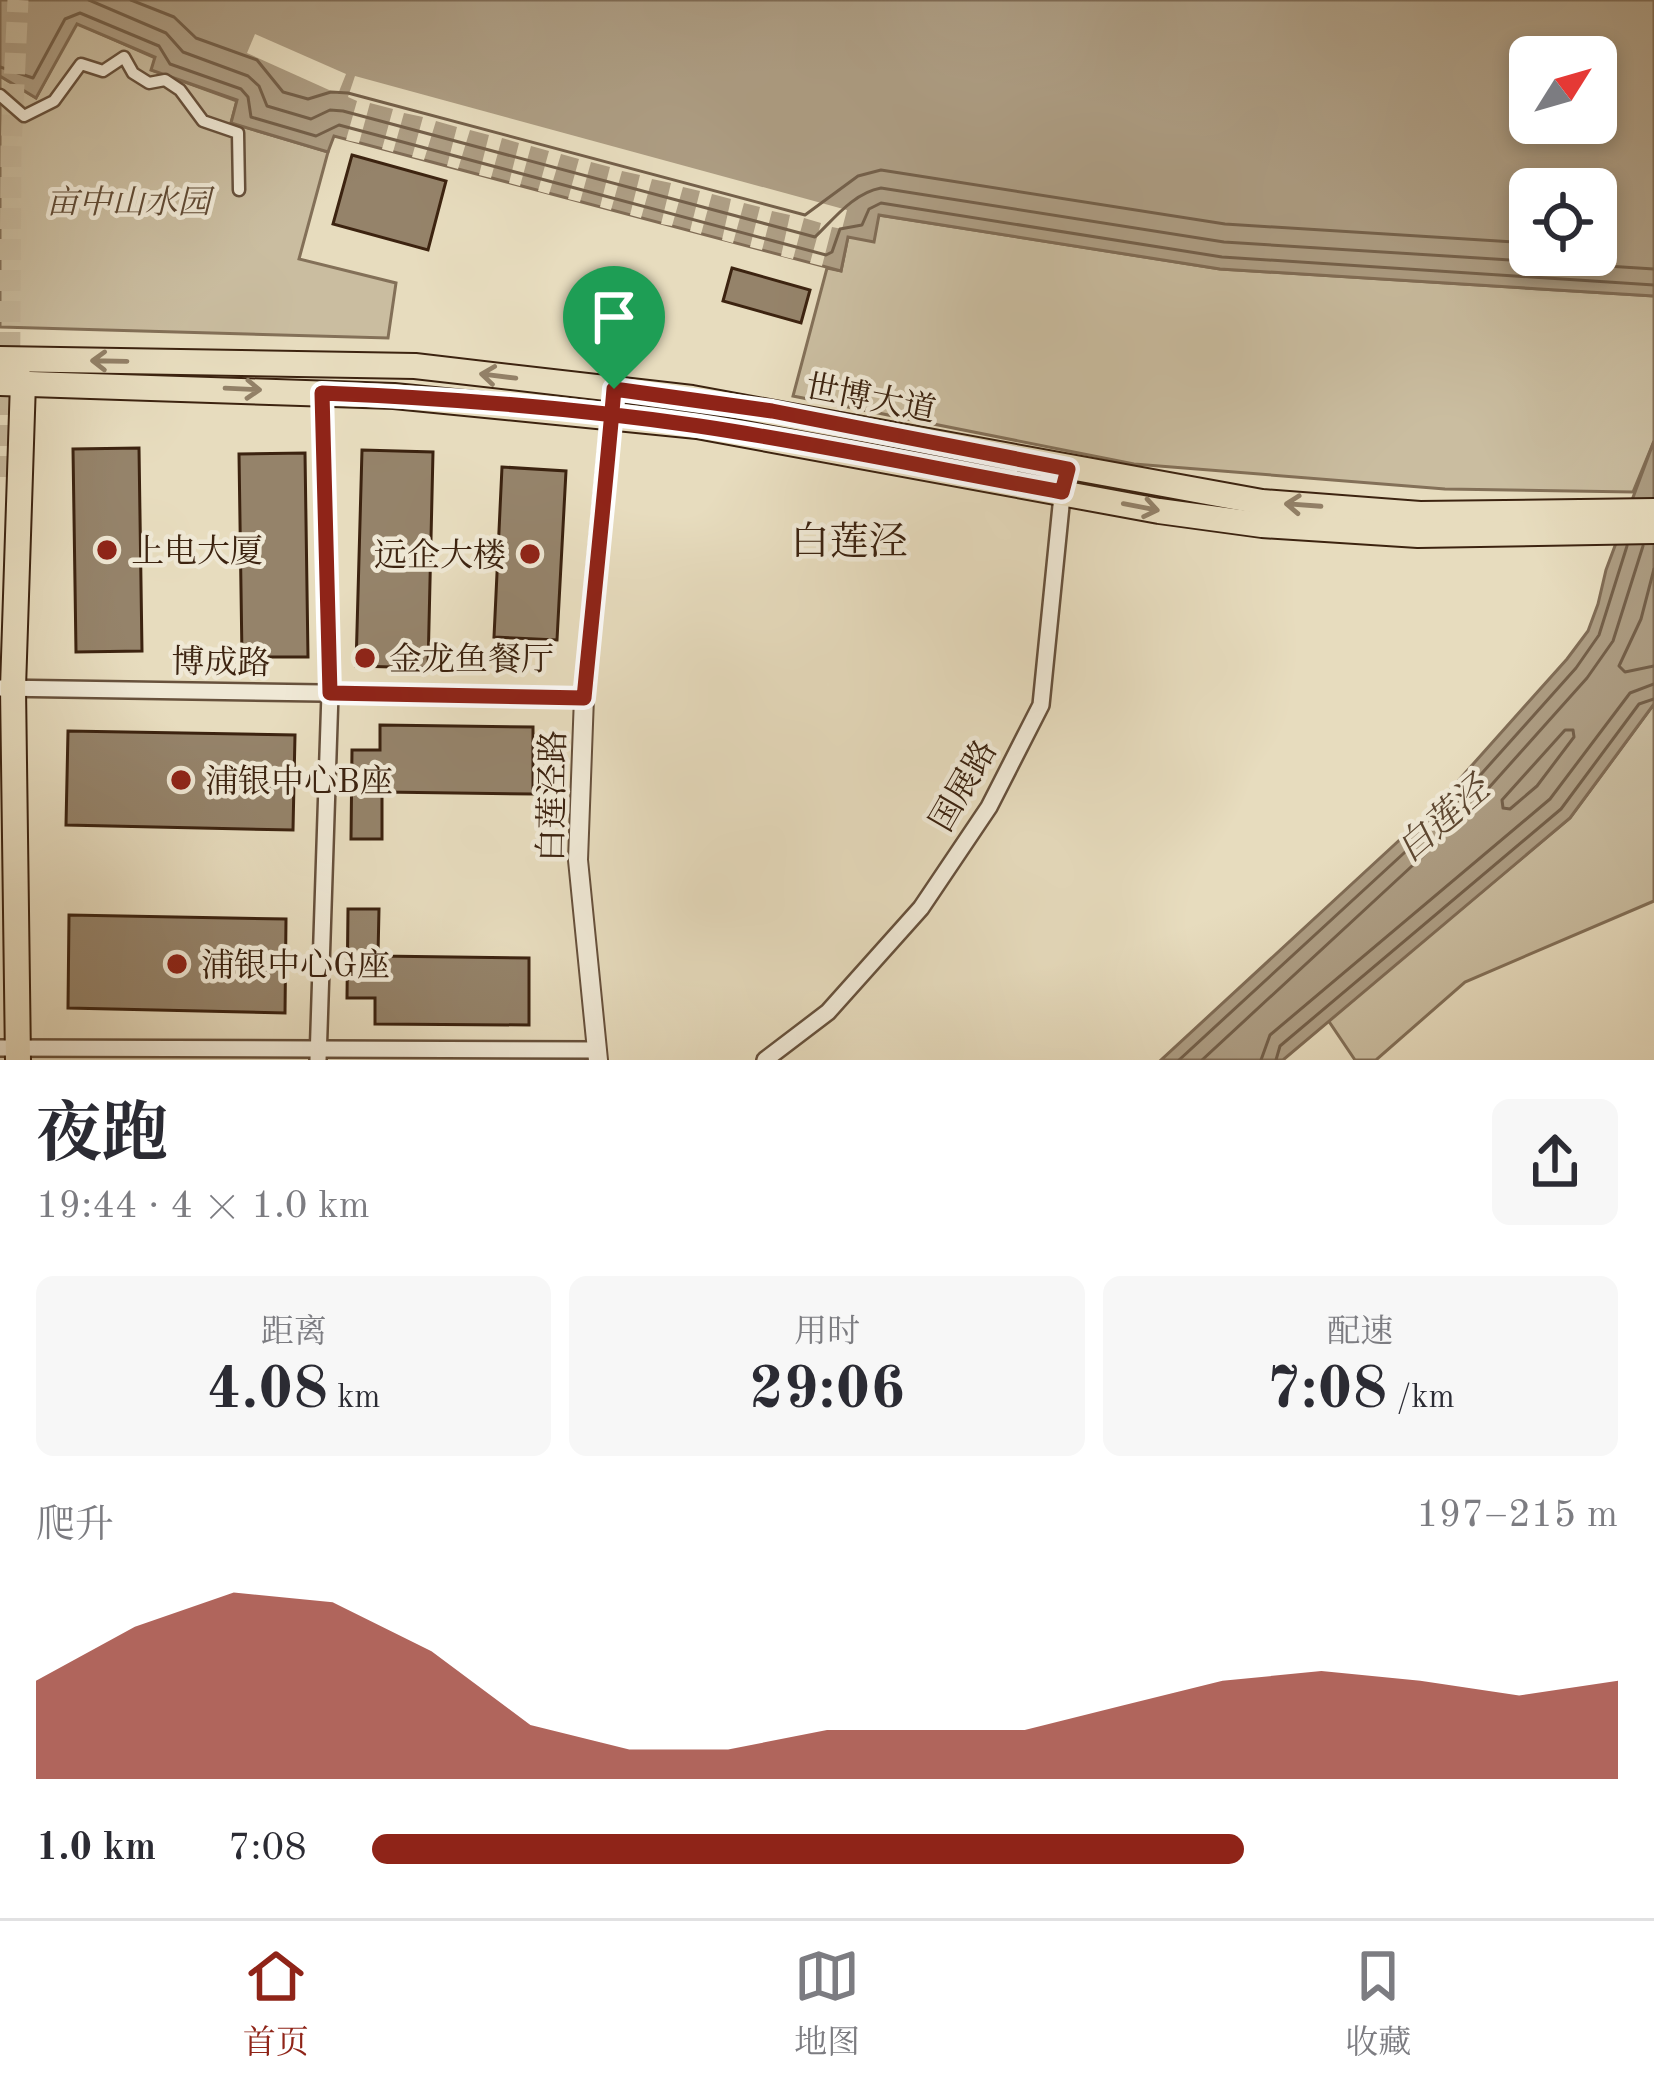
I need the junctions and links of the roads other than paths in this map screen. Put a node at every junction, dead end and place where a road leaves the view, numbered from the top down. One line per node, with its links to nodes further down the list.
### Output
1 (0, 94): 2 (street)
2 (239, 190)
3 (0, 360): 4 (main road); 5 (main road, 世博大道, one-way to 3)
4 (11, 382): 6 (main road, 世博大道, one-way to 6); 12 (main road)
5 (614, 389): 7 (street, 白莲泾路); 8 (main road, 世博大道)
6 (322, 393): 7 (main road, 世博大道); 13 (street)
7 (612, 418): 8 (main road, 世博大道); 14 (street, 白莲泾路)
8 (1065, 480): 10 (main road, 世博大道); 18 (street, 国展路)
9 (1654, 511): 10 (main road, 世博大道)
10 (1419, 524): 11 (main road, 世博大道)
11 (1654, 531)
12 (6, 688): 13 (street, 博成路); 15 (main road)
13 (330, 693): 14 (street, 博成路); 16 (street)
14 (584, 698): 17 (street, 白莲泾路)
15 (12, 1052): 16 (street)
16 (317, 1054): 17 (street)
17 (597, 1055)
18 (764, 1060)

